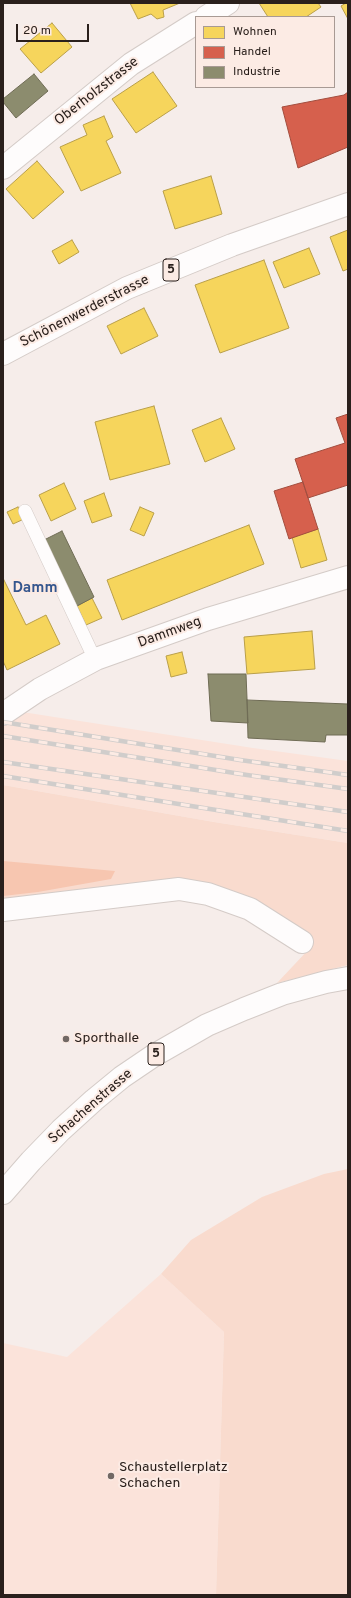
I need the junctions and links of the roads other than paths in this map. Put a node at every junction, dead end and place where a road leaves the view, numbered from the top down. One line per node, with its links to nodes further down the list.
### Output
1 (228, 3): 2 (street)
2 (208, 16)
3 (195, 24): 4 (street, Oberholzstrasse)
4 (3, 168)
5 (348, 204): 6 (street, Schönenwerderstrasse / 5)
6 (3, 354)
7 (25, 511): 9 (lane)
8 (348, 577): 9 (street, Dammweg)
9 (96, 659): 10 (street, Dammweg)
10 (3, 714)
11 (3, 910): 12 (street)
12 (302, 942)
13 (348, 978): 14 (street, Schachenstrasse / 5)
14 (3, 1193)

